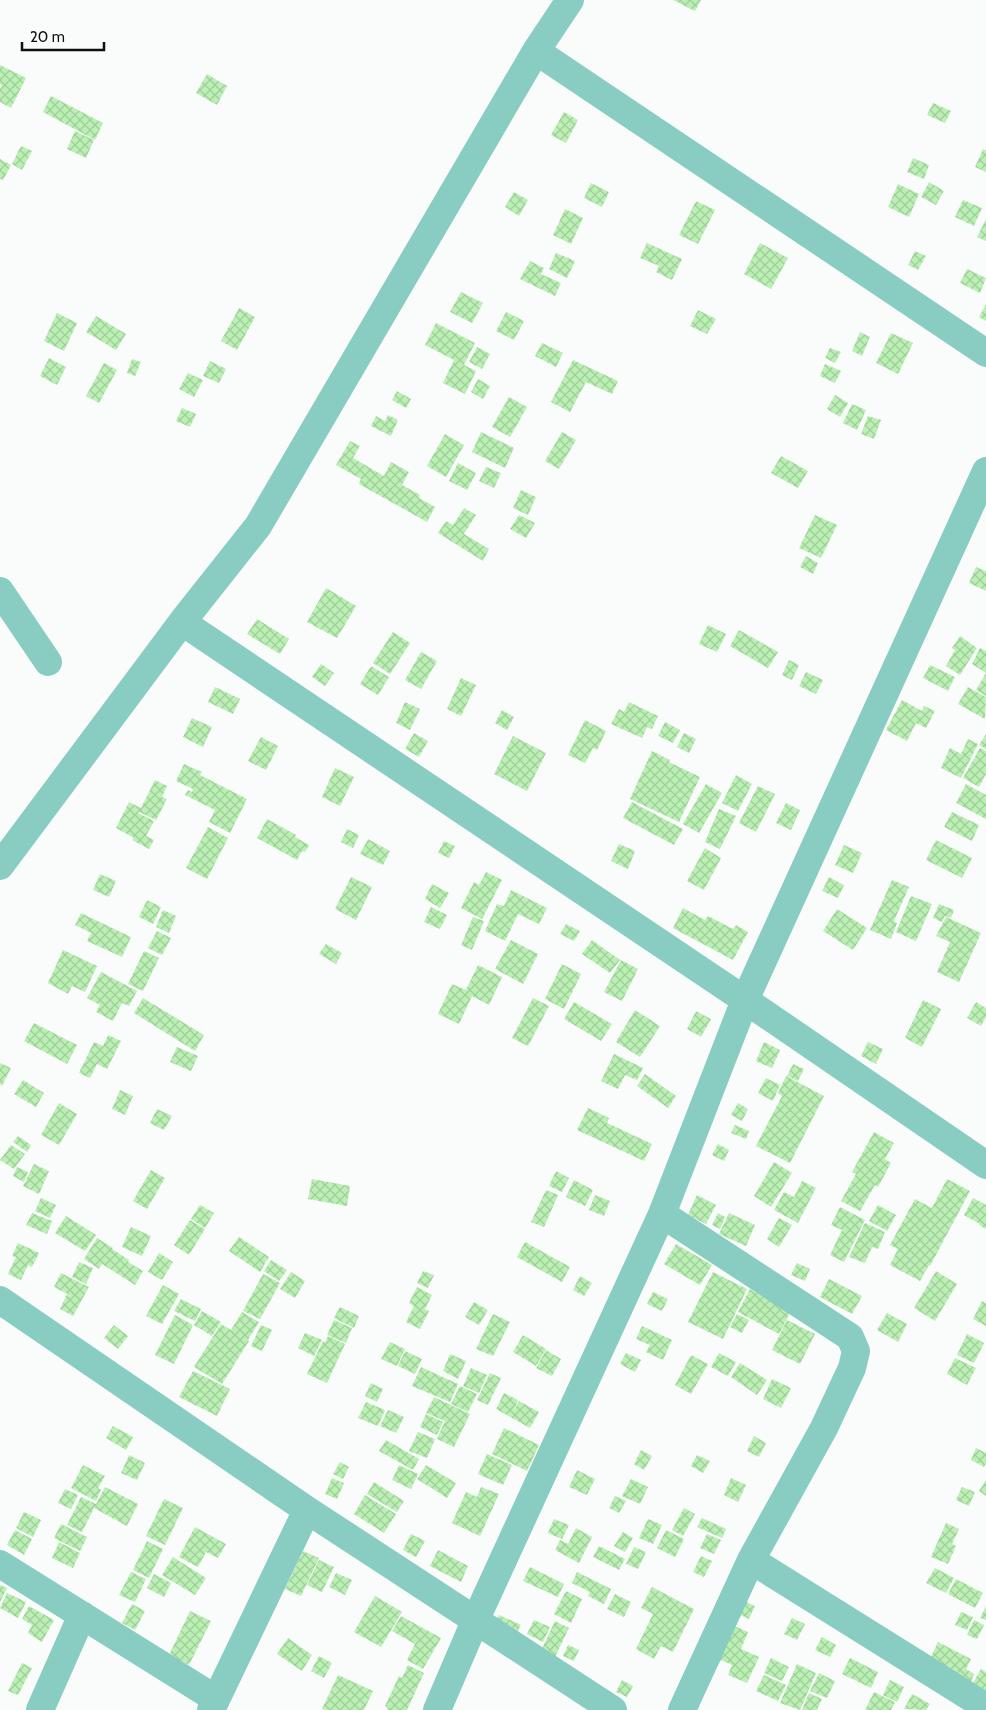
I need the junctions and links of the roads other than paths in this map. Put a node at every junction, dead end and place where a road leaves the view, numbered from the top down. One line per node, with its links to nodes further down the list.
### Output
1 (570, 0): 2 (street)
2 (536, 51): 3 (street); 6 (street)
3 (986, 352)
4 (986, 471): 9 (street)
5 (0, 591): 7 (street)
6 (182, 622): 8 (street); 9 (street)
7 (48, 662)
8 (0, 866)
9 (745, 1000): 10 (street); 11 (street)
10 (986, 1165)
11 (662, 1214): 14 (street); 17 (street)
12 (0, 1300): 13 (street)
13 (307, 1510): 17 (street); 18 (street)
14 (751, 1560): 19 (street); 23 (street)
15 (0, 1564): 16 (street)
16 (82, 1614): 18 (street); 20 (street)
17 (476, 1619): 21 (street); 22 (street)
18 (214, 1704)
19 (986, 1707)
20 (40, 1710)
21 (437, 1710)
22 (613, 1710)
23 (682, 1710)

